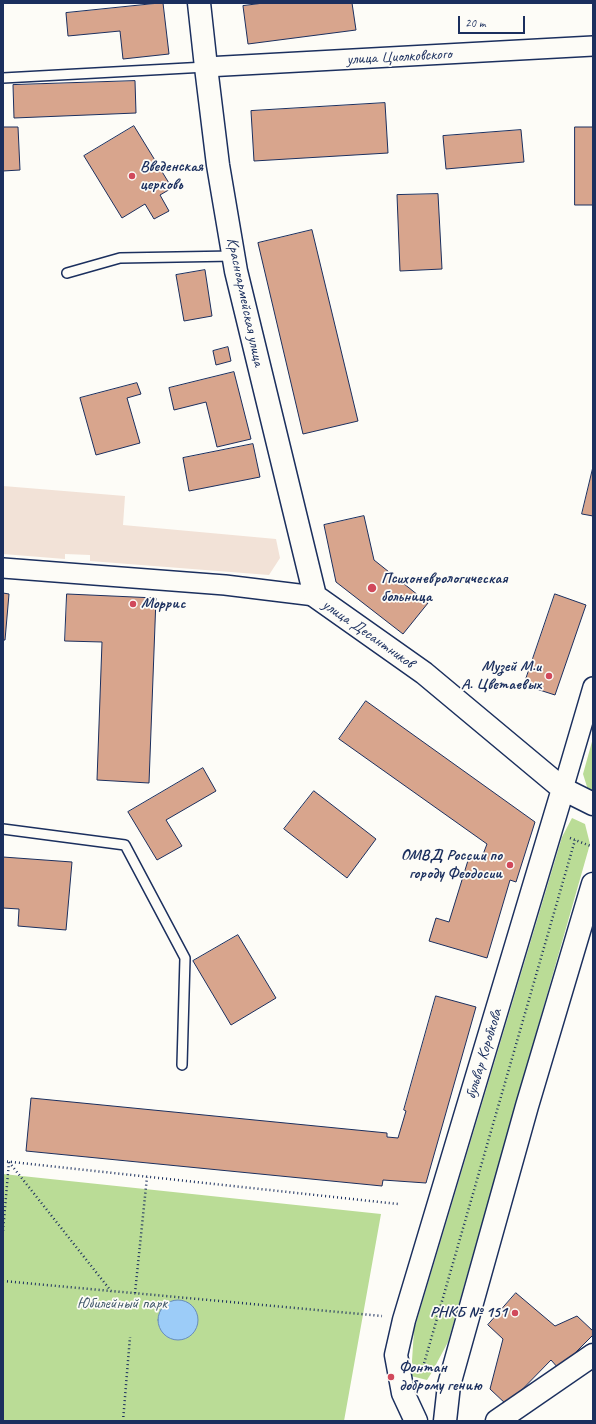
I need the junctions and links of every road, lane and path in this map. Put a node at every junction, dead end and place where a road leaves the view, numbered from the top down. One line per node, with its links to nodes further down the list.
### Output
1 (199, 3): 3 (main road, Красноармейская улица)
2 (593, 46): 3 (street, улица Циолковского)
3 (206, 67): 4 (lane); 5 (main road, Красноармейская улица)
4 (3, 78)
5 (234, 256): 6 (lane); 8 (main road, Красноармейская улица)
6 (67, 273)
7 (3, 568): 8 (street, улица Десантников)
8 (315, 596): 10 (main road, улица Десантников)
9 (593, 686): 10 (street, бульвар Коробкова)
10 (563, 789): 11 (main road, улица Десантников); 29 (main road, бульвар Коробкова)
11 (593, 804)
12 (3, 829): 15 (lane)
13 (575, 840): 27 (path)
14 (593, 884): 30 (main road)
15 (182, 1064)
16 (3, 1161): 17 (path)
17 (9, 1162): 18 (path); 20 (path); 22 (path)
18 (147, 1177): 19 (path); 23 (path)
19 (398, 1204)
20 (3, 1231)
21 (3, 1281): 22 (path)
22 (111, 1291): 23 (path)
23 (135, 1293): 24 (path)
24 (382, 1316)
25 (130, 1337): 28 (path)
26 (593, 1356): 31 (main road)
27 (423, 1367)
28 (122, 1421)
29 (416, 1421)
30 (445, 1421)
31 (497, 1421)

